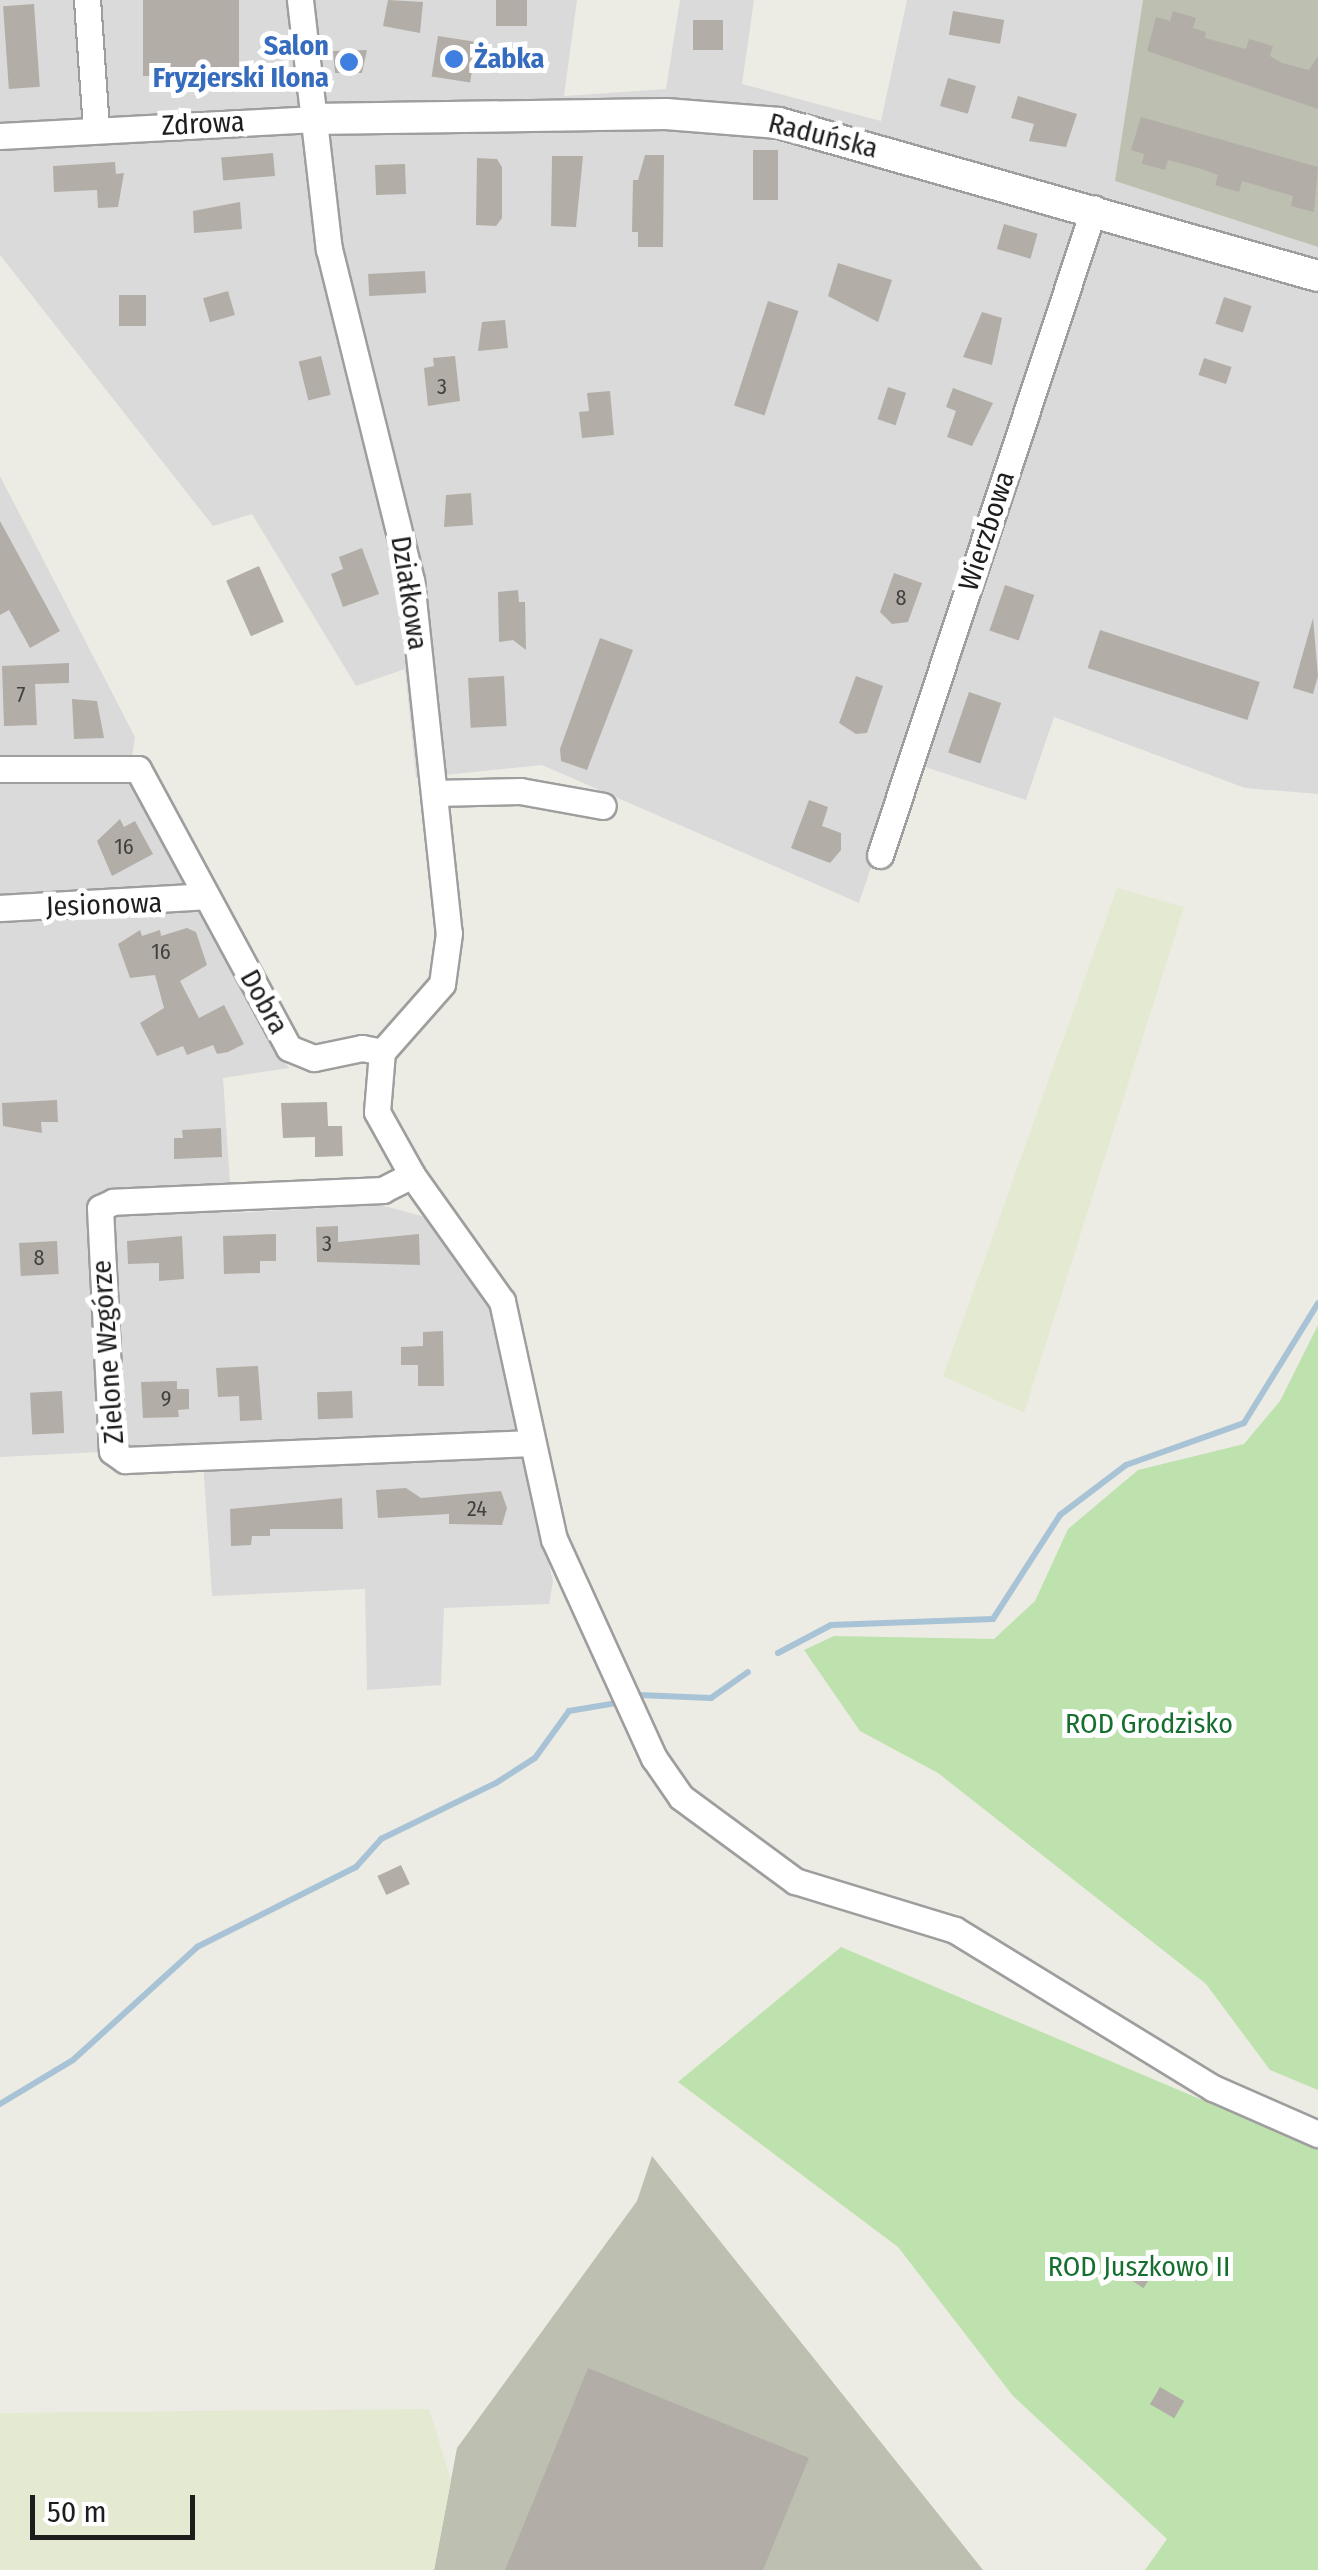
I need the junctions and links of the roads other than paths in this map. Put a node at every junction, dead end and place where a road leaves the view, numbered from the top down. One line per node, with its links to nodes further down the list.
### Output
1 (87, 0): 4 (street)
2 (300, 0): 3 (street, Działkowa)
3 (311, 119): 4 (street, Zdrowa); 6 (street, Raduńska); 9 (street, Działkowa)
4 (96, 129): 5 (street, Zdrowa)
5 (0, 136)
6 (1094, 208): 7 (street, Raduńska); 11 (street, Wierzbowa)
7 (1318, 276)
8 (0, 769): 12 (street, Dobra)
9 (434, 793): 10 (street); 14 (street, Działkowa)
10 (603, 806)
11 (880, 855)
12 (206, 896): 13 (street, Jesionowa); 14 (street, Dobra)
13 (0, 908)
14 (382, 1052): 15 (street)
15 (412, 1175): 16 (street); 16 (street, Zielone Wzgórze)
16 (532, 1443): 17 (street)
17 (1318, 2134)

